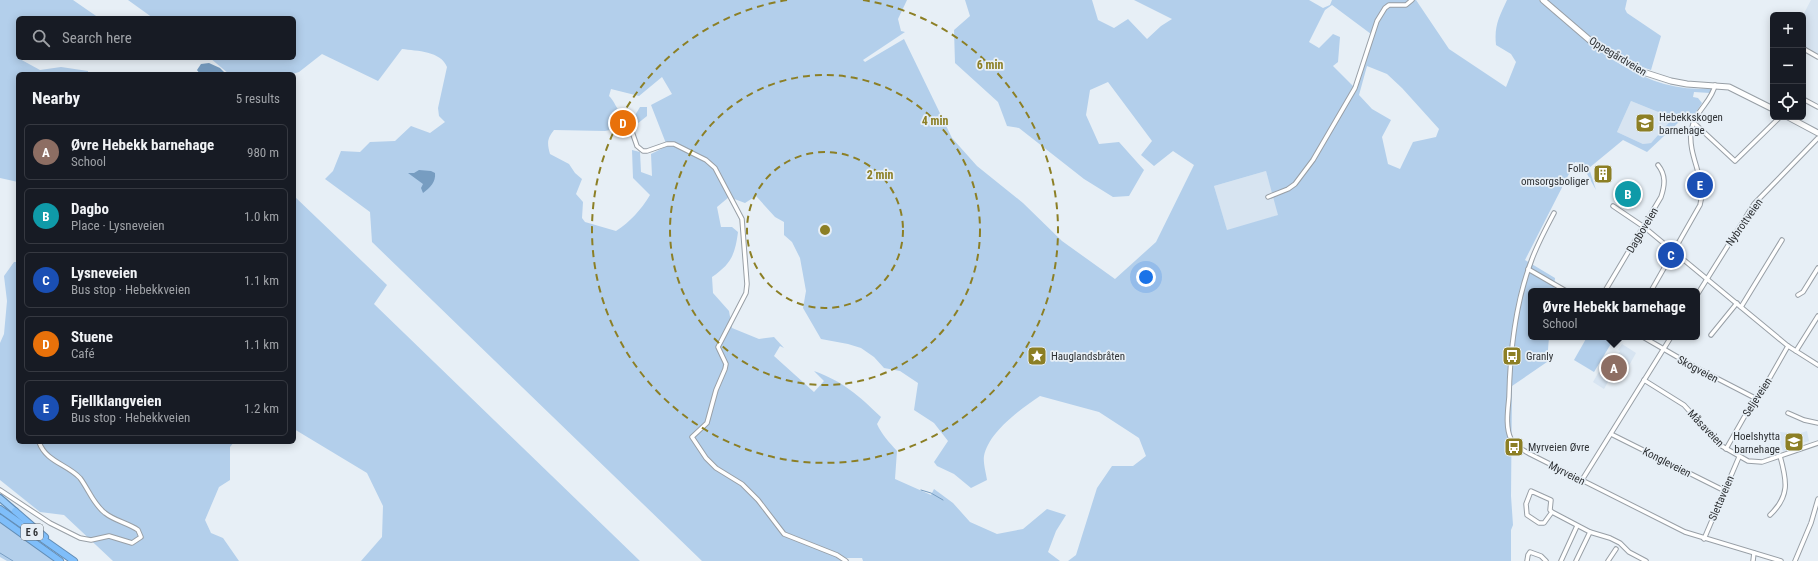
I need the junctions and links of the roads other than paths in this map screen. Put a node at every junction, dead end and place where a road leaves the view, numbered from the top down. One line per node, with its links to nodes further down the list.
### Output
1 (1412, 0): 16 (street)
2 (1543, 0): 5 (main road, Oppegårdveien)
3 (1806, 51): 4 (street)
4 (1818, 56)
5 (1716, 85): 7 (main road, Oppegårdveien); 11 (street)
6 (1806, 101): 8 (street)
7 (1770, 106)
8 (1818, 107)
9 (1777, 120): 11 (street)
10 (1794, 120): 13 (main road)
11 (1693, 122): 21 (street)
12 (630, 126): 68 (street)
13 (1818, 133)
14 (1818, 138): 24 (street, Nybrottveien)
15 (1658, 165): 19 (street, Dagboveien)
16 (1268, 197)
17 (1612, 206): 19 (street)
18 (1554, 213): 23 (street, Myrveien)
19 (1644, 228): 21 (street); 26 (street, Dagboveien)
20 (1782, 240): 31 (street)
21 (1674, 252): 24 (street); 27 (street)
22 (1818, 268): 29 (street)
23 (1528, 270): 25 (street); 50 (street, Myrveien)
24 (1707, 279): 28 (street, Nybrottveien); 30 (street)
25 (1561, 288)
26 (1607, 288)
27 (1652, 288)
28 (1700, 290)
29 (1798, 295)
30 (1737, 303): 31 (street); 33 (street)
31 (1741, 307): 36 (street)
32 (1818, 316): 38 (street)
33 (1711, 335)
34 (1648, 340): 37 (street, Skogveien)
35 (1669, 340): 37 (street)
36 (1788, 346): 38 (street); 41 (street, Seljeveien)
37 (1664, 349): 40 (street); 41 (street, Skogveien)
38 (1796, 351): 39 (street)
39 (1818, 365)
40 (1644, 380): 44 (street); 47 (street, Måsaveien)
41 (1754, 398): 47 (street, Seljeveien)
42 (1788, 413): 43 (street)
43 (1818, 423)
44 (1610, 434): 50 (street); 52 (street, Kongleveien)
45 (1818, 443): 48 (street, Måsaveien)
46 (40, 444): 51 (street)
47 (1726, 449): 49 (street, Måsaveien)
48 (1780, 456): 49 (street, Måsaveien); 58 (street)
49 (1739, 457): 52 (street, Slettaveien)
50 (1582, 480): 62 (street, Myrveien)
51 (0, 490)
52 (1723, 490): 62 (street, Slettaveien)
53 (0, 498): 56 (highway)
54 (1818, 499): 77 (street)
55 (0, 509): 65 (highway, E 6)
56 (15, 511): 65 (highway)
57 (1552, 512): 57 (street); 60 (street)
58 (1770, 515)
59 (0, 518): 66 (highway, E 6)
60 (1577, 526): 61 (street); 71 (street)
61 (1590, 532): 72 (street); 74 (street)
62 (1704, 539): 64 (street, Myrveien)
63 (1616, 549): 73 (street)
64 (1754, 553): 75 (street); 76 (street, Myrveien)
65 (64, 554): 67 (highway, E 6)
66 (60, 561)
67 (74, 561)
68 (846, 561)
69 (1528, 561): 70 (street)
70 (1546, 561)
71 (1561, 561)
72 (1576, 561)
73 (1608, 561)
74 (1644, 561)
75 (1753, 561)
76 (1781, 561)
77 (1795, 561)

